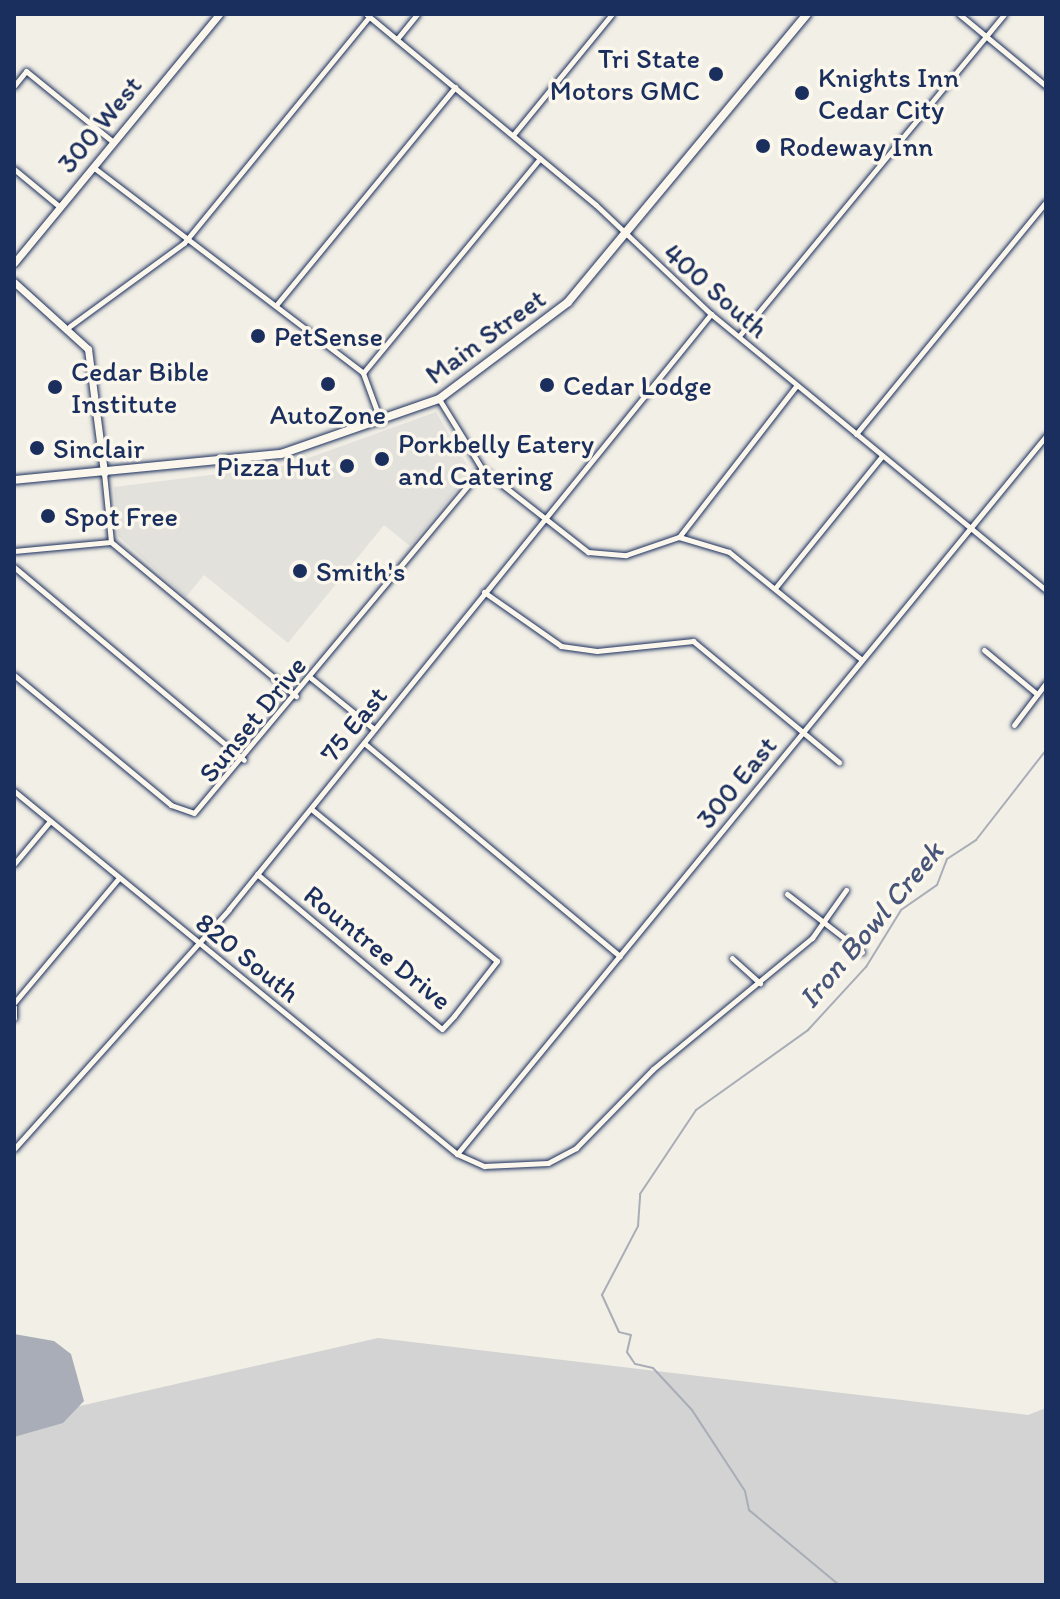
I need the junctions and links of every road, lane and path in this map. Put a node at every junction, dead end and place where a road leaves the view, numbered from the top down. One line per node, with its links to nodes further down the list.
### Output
1 (219, 14): 14 (street, 300 West)
2 (417, 14): 9 (street)
3 (612, 14): 13 (street)
4 (807, 14): 20 (main road, Main Street)
5 (959, 14): 8 (street)
6 (1004, 14): 8 (street)
7 (367, 16): 9 (street, 400 South); 21 (street)
8 (986, 36): 11 (street); 27 (street)
9 (397, 39): 12 (street, 400 South)
10 (14, 86): 14 (street)
11 (1046, 86)
12 (455, 87): 13 (street, 400 South); 24 (street)
13 (513, 135): 15 (street, 400 South)
14 (113, 142): 16 (street, 300 West)
15 (540, 158): 20 (street, 400 South); 28 (street)
16 (93, 167): 19 (street, 300 West); 21 (street)
17 (14, 169): 19 (street)
18 (1046, 202): 32 (street)
19 (60, 207): 22 (street, 300 West)
20 (626, 235): 25 (street, 400 South); 30 (main road, Main Street)
21 (184, 243): 24 (street); 26 (street)
22 (14, 263)
23 (14, 282): 26 (street)
24 (277, 304): 28 (street)
25 (711, 314): 27 (street, 400 South); 38 (street, 75 East)
26 (70, 326): 36 (street)
27 (739, 336): 29 (street, 400 South)
28 (363, 373): 31 (street)
29 (797, 385): 32 (street, 400 South); 40 (street)
30 (439, 399): 31 (main road, Main Street); 35 (street)
31 (381, 423): 36 (main road, Main Street)
32 (856, 434): 34 (street, 400 South)
33 (1046, 436): 39 (street, 300 East)
34 (882, 456): 39 (street, 400 South); 44 (street)
35 (482, 469): 38 (street); 50 (street, Sunset Drive)
36 (104, 473): 37 (main road, Main Street); 41 (street)
37 (14, 480)
38 (544, 519): 40 (street); 46 (street, 75 East)
39 (971, 528): 45 (street, 400 South); 48 (street, 300 East)
40 (679, 537): 44 (street)
41 (111, 542): 42 (street); 53 (street)
42 (14, 551)
43 (14, 567): 58 (street)
44 (776, 587): 48 (street)
45 (1046, 590)
46 (484, 592): 55 (street, 75 East); 56 (street)
47 (984, 650): 52 (street)
48 (862, 660): 56 (street, 300 East)
49 (14, 675): 58 (street, Sunset Drive)
50 (311, 678): 53 (street, Sunset Drive); 55 (street)
51 (1046, 683): 52 (street)
52 (1037, 694): 54 (street)
53 (296, 696): 58 (street, Sunset Drive)
54 (1014, 725)
55 (374, 729): 57 (street, 75 East)
56 (803, 731): 59 (street); 71 (street, 300 East)
57 (364, 743): 61 (street, 75 East); 71 (street)
58 (244, 760)
59 (839, 762)
60 (14, 791): 62 (street, 820 South)
61 (311, 809): 64 (street, 75 East); 64 (street, Rountree Drive)
62 (50, 821): 63 (street); 65 (street, 820 South)
63 (14, 864)
64 (257, 874): 69 (street, 75 East)
65 (119, 878): 69 (street, 820 South); 74 (street)
66 (846, 890): 68 (street)
67 (787, 894): 68 (street)
68 (824, 921): 70 (street); 73 (street)
69 (196, 940): 76 (street, 75 East); 77 (street, 820 South)
70 (862, 952)
71 (620, 956): 77 (street, 300 East)
72 (732, 958): 73 (street)
73 (760, 983): 77 (street)
74 (14, 1005): 75 (street)
75 (14, 1018)
76 (14, 1149)
77 (457, 1154)

